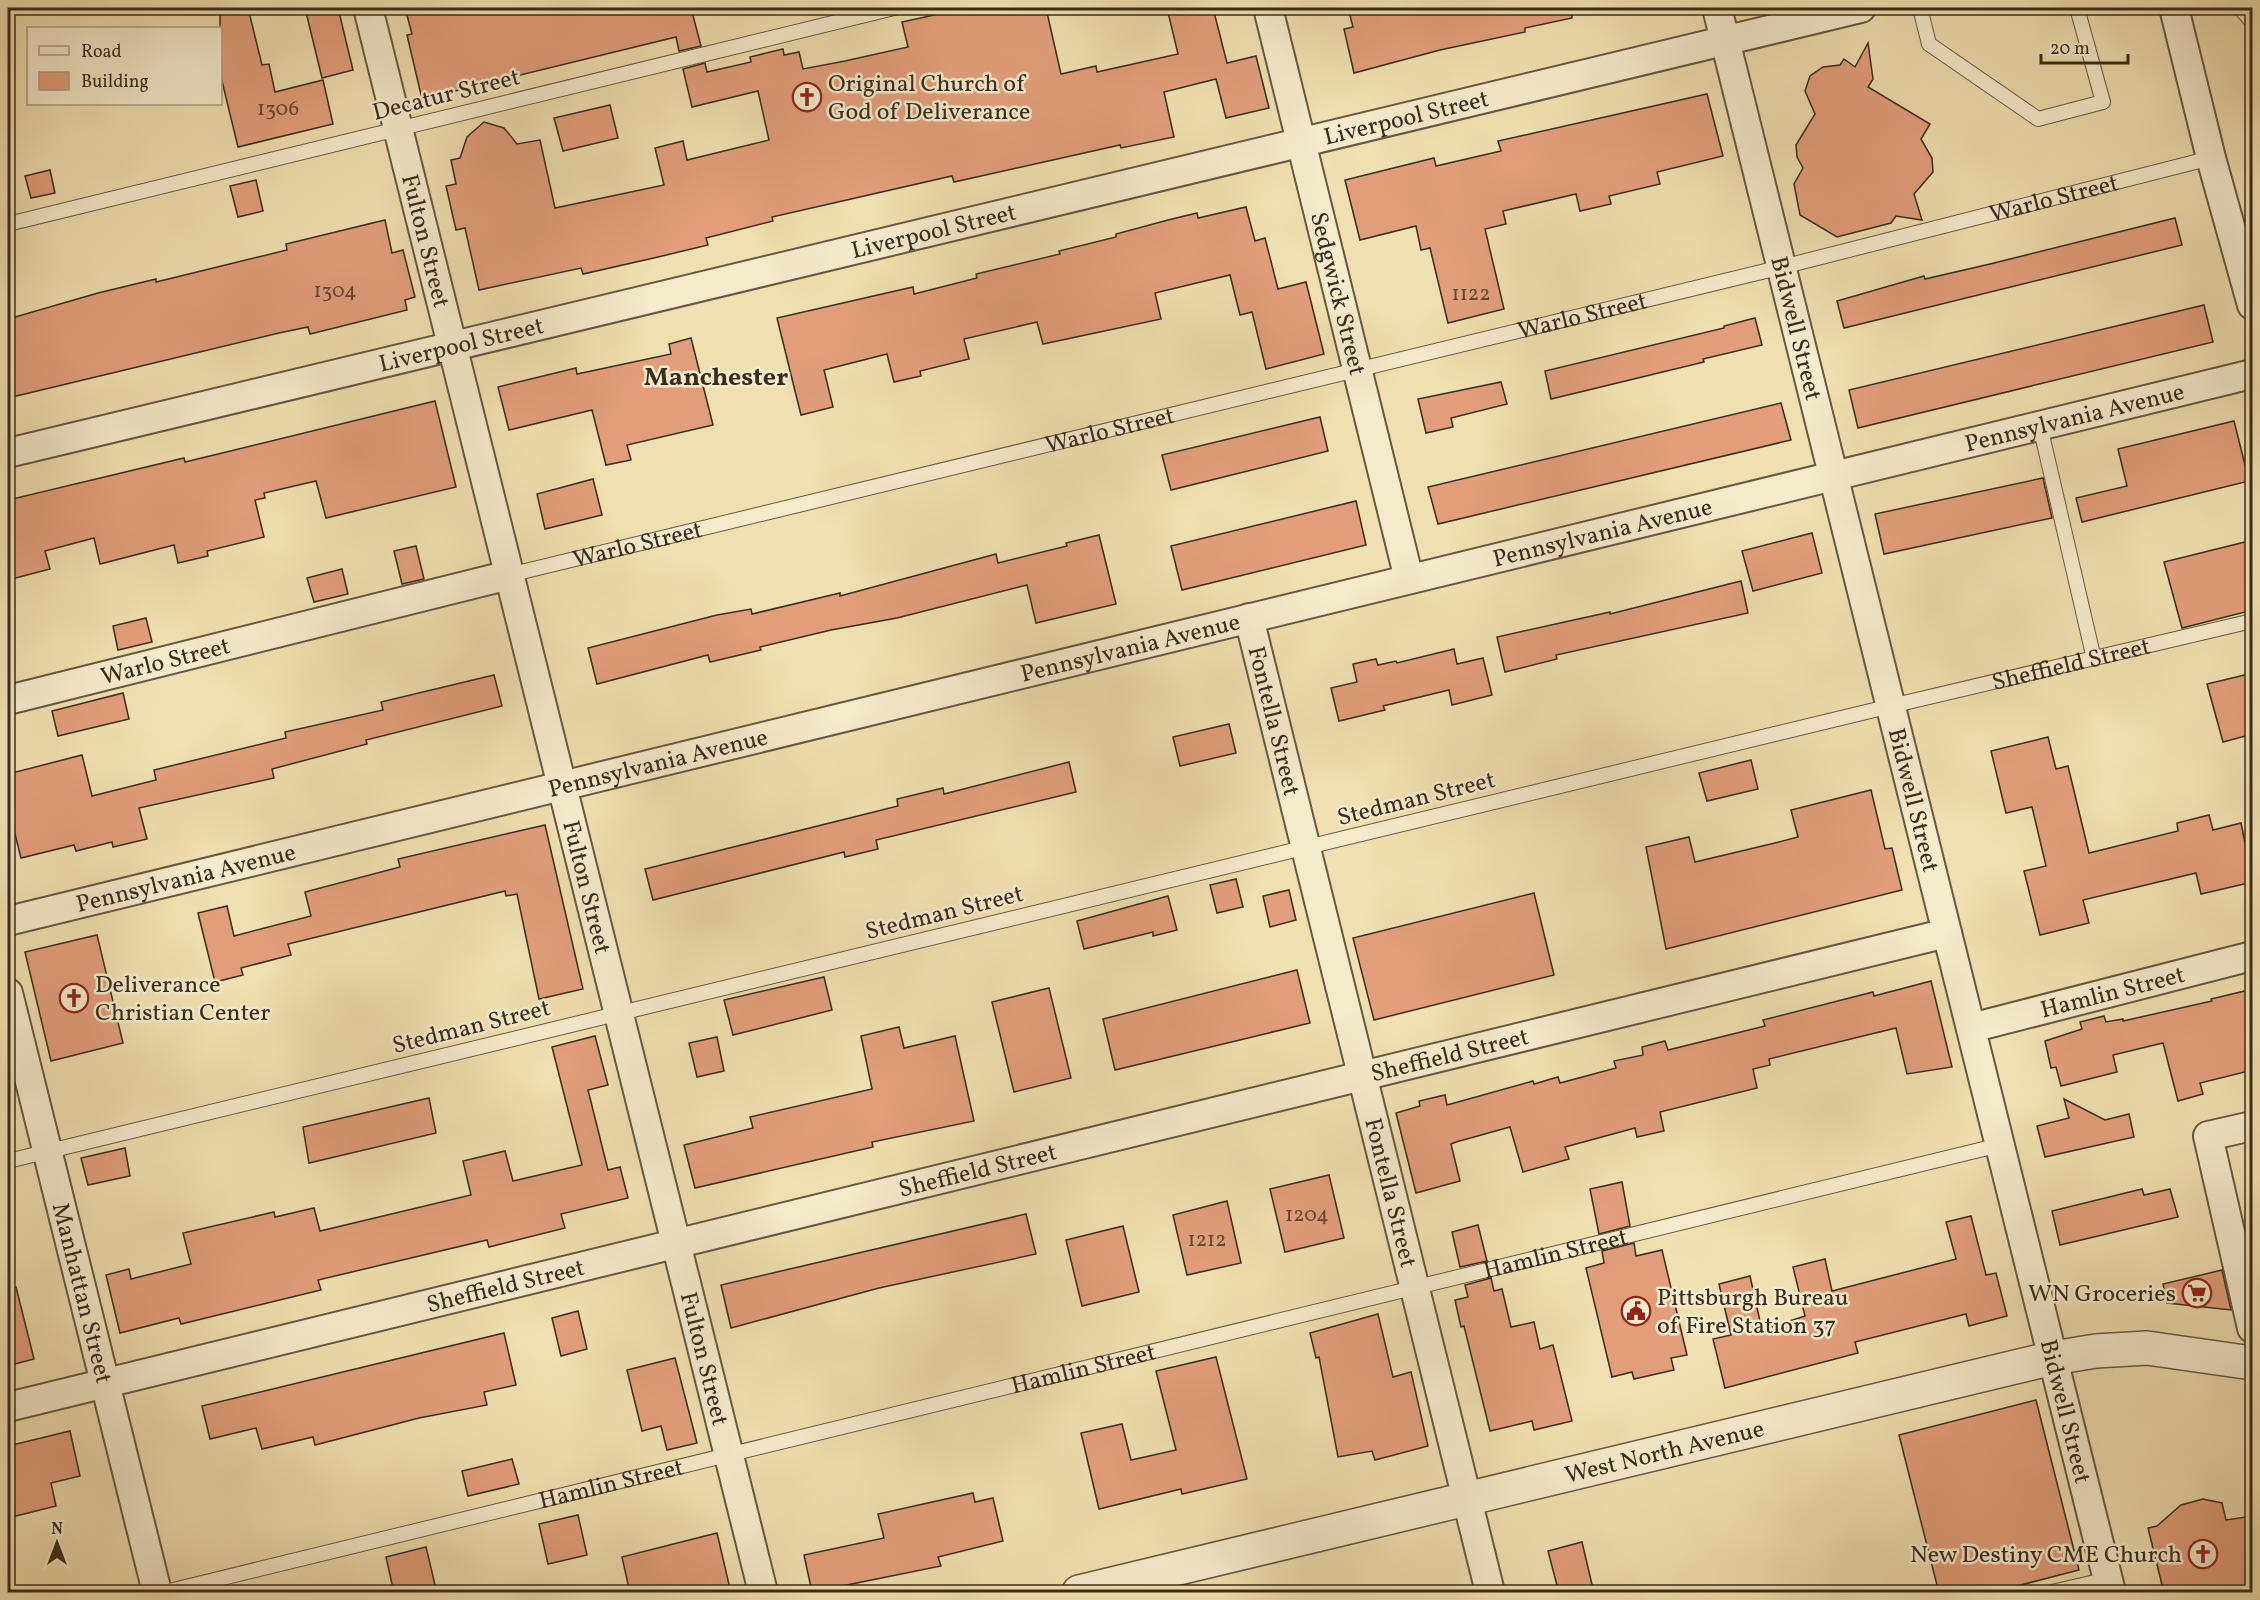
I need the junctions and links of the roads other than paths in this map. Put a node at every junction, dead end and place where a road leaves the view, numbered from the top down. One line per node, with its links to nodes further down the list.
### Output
1 (368, 8): 13 (street, Fulton Street)
2 (894, 8): 10 (lane, Decatur Street)
3 (1268, 8): 14 (street, Sedgwick Street)
4 (1717, 8): 12 (street, Bidwell Street)
5 (1861, 8): 12 (street, Liverpool Street)
6 (1920, 8): 7 (lane)
7 (2077, 8)
8 (2174, 8): 15 (street)
9 (2240, 8): 11 (lane)
10 (867, 11): 13 (lane, Decatur Street)
11 (2253, 22)
12 (1725, 40): 14 (street, Liverpool Street); 17 (street, Bidwell Street)
13 (398, 128): 16 (lane, Decatur Street); 19 (street, Fulton Street)
14 (1301, 142): 19 (street, Liverpool Street); 20 (street, Sedgwick Street)
15 (2211, 158): 17 (lane, Warlo Street); 18 (street)
16 (8, 224)
17 (1782, 267): 20 (lane, Warlo Street); 24 (street, Bidwell Street)
18 (2253, 304)
19 (452, 346): 23 (street, Liverpool Street); 25 (street, Fulton Street)
20 (1358, 370): 25 (lane, Warlo Street); 26 (street, Sedgwick Street)
21 (2253, 374): 22 (street, Pennsylvania Avenue)
22 (2040, 426): 24 (street, Pennsylvania Avenue); 29 (lane)
23 (8, 453)
24 (1834, 476): 26 (street, Pennsylvania Avenue); 31 (street, Bidwell Street)
25 (509, 575): 30 (street, Warlo Street); 32 (street, Fulton Street)
26 (1409, 579): 27 (street, Pennsylvania Avenue)
27 (1249, 618): 32 (street, Pennsylvania Avenue); 33 (street, Fontella Street)
28 (2253, 621): 29 (lane, Sheffield Street)
29 (2094, 659): 31 (lane, Sheffield Street)
30 (8, 700)
31 (1891, 706): 33 (lane, Stedman Street); 35 (street, Bidwell Street)
32 (562, 786): 34 (street, Pennsylvania Avenue); 38 (street, Fulton Street)
33 (1306, 848): 38 (lane, Stedman Street); 40 (street, Fontella Street)
34 (8, 921)
35 (1947, 933): 39 (street, Bidwell Street); 40 (street, Sheffield Street)
36 (2253, 956): 39 (street, Hamlin Street)
37 (8, 993): 43 (street, Manhattan Street)
38 (619, 1013): 43 (lane, Stedman Street); 45 (street, Fulton Street)
39 (1971, 1028): 42 (street, Bidwell Street)
40 (1362, 1076): 45 (street, Sheffield Street); 46 (street, Fontella Street)
41 (2253, 1126): 47 (street)
42 (2000, 1145): 46 (lane, Hamlin Street); 48 (street, Bidwell Street)
43 (47, 1151): 44 (lane, Stedman Street); 50 (street, Manhattan Street)
44 (8, 1161)
45 (676, 1243): 50 (street, Sheffield Street); 52 (street, Fulton Street)
46 (1414, 1288): 52 (lane, Hamlin Street); 53 (street, Fontella Street)
47 (2253, 1328)
48 (2053, 1358): 49 (street, West North Avenue); 53 (street, West North Avenue); 54 (street, Bidwell Street)
49 (2253, 1363)
50 (105, 1383): 51 (street, Sheffield Street); 55 (street, Manhattan Street)
51 (8, 1407)
52 (729, 1455): 56 (lane, Hamlin Street); 57 (street, Fulton Street)
53 (1467, 1499): 58 (street, West North Avenue); 59 (street, Fontella Street)
54 (2110, 1586): 60 (lane)
55 (157, 1593)
56 (165, 1593)
57 (763, 1593)
58 (1079, 1593)
59 (1490, 1593)
60 (2052, 1593)

